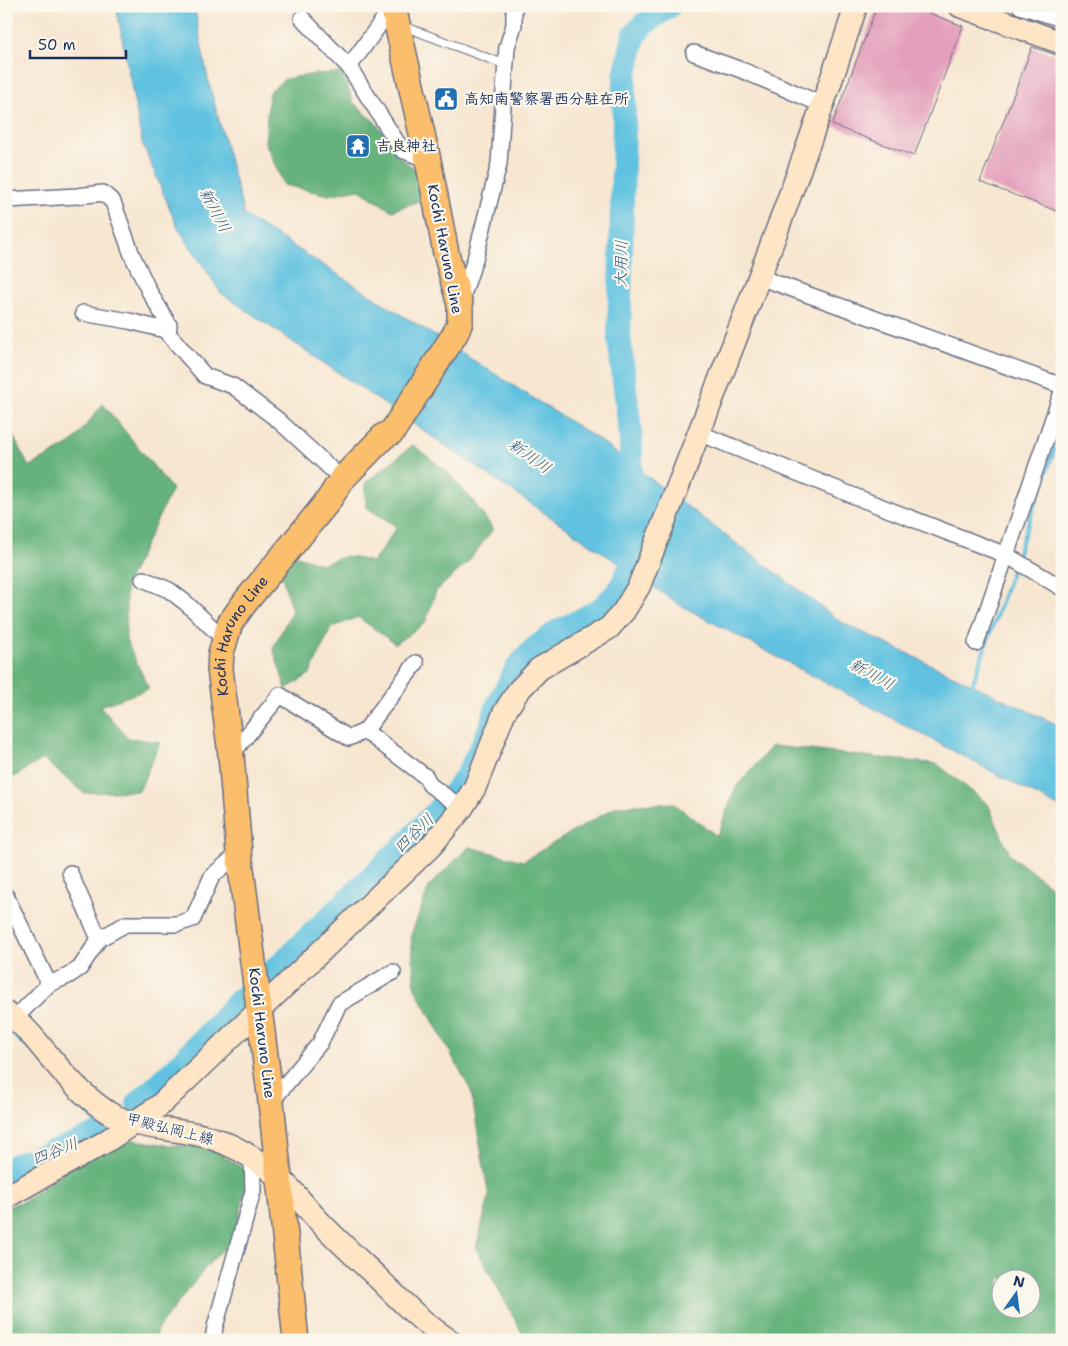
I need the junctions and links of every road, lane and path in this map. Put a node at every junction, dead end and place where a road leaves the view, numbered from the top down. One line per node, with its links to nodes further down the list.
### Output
1 (514, 6): 10 (street)
2 (856, 6): 12 (street)
3 (960, 6): 5 (street)
4 (394, 13): 10 (lane); 11 (street); 13 (main road, Kochi Haruno Line)
5 (1016, 15): 7 (street); 8 (street)
6 (302, 18): 11 (street)
7 (1062, 19)
8 (1062, 43)
9 (694, 53): 12 (street)
10 (506, 65): 16 (street)
11 (349, 67): 13 (street)
12 (824, 105): 15 (street)
13 (428, 160): 16 (main road, Kochi Haruno Line)
14 (6, 200): 18 (street)
15 (759, 277): 19 (street); 21 (street)
16 (460, 305): 22 (main road, Kochi Haruno Line)
17 (83, 313): 18 (street)
18 (168, 334): 22 (street)
19 (1062, 386)
20 (1062, 392): 23 (street)
21 (698, 433): 23 (street); 31 (street)
22 (342, 479): 26 (main road, Kochi Haruno Line)
23 (1006, 555): 25 (street); 27 (street)
24 (143, 579): 26 (street)
25 (1062, 588)
26 (224, 639): 30 (main road, Kochi Haruno Line)
27 (976, 643)
28 (416, 662): 29 (street)
29 (365, 731): 30 (street); 31 (street)
30 (231, 755): 32 (main road, Kochi Haruno Line)
31 (458, 805): 38 (street)
32 (238, 853): 35 (street); 38 (main road, Kochi Haruno Line)
33 (70, 873): 35 (street)
34 (6, 896): 37 (street)
35 (99, 938): 37 (street)
36 (393, 972): 40 (street)
37 (49, 984): 39 (street)
38 (256, 994): 40 (main road, Kochi Haruno Line); 41 (street)
39 (10, 1016): 41 (street, 甲殿弘岡上線)
40 (271, 1102): 43 (main road, Kochi Haruno Line)
41 (133, 1124): 42 (street, 甲殿弘岡上線); 44 (street)
42 (252, 1158): 43 (street, 甲殿弘岡上線); 45 (street)
43 (278, 1177): 46 (main road, Kochi Haruno Line); 47 (street, 甲殿弘岡上線)
44 (6, 1196)
45 (213, 1340)
46 (296, 1340)
47 (449, 1340)

